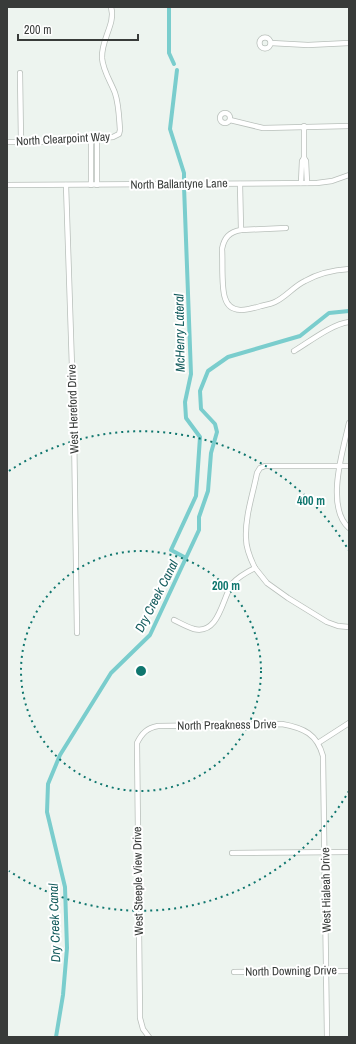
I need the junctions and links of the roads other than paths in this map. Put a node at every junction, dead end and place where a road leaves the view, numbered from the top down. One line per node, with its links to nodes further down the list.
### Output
1 (111, 7): 8 (street, North Clearpoint Way)
2 (271, 43): 3 (street)
3 (349, 43)
4 (20, 73): 11 (street)
5 (230, 120): 6 (street)
6 (304, 126): 7 (street); 13 (street)
7 (349, 126)
8 (97, 138): 9 (street, North Clearpoint Way); 18 (street)
9 (91, 139): 11 (street, North Clearpoint Way); 17 (street)
10 (7, 142): 11 (street, North Clearpoint Way)
11 (21, 142)
12 (349, 175): 13 (street, North Ballantyne Lane)
13 (304, 183): 14 (street, North Ballantyne Lane)
14 (240, 184): 18 (street, North Ballantyne Lane); 20 (street)
15 (7, 185): 16 (street, North Ballantyne Lane)
16 (66, 185): 17 (street, North Ballantyne Lane); 31 (street, West Hereford Drive)
17 (91, 185): 18 (street, North Ballantyne Lane)
18 (98, 185)
19 (286, 228): 20 (street)
20 (240, 230): 21 (street)
21 (349, 269)
22 (349, 322): 23 (street)
23 (294, 351)
24 (349, 423): 25 (street)
25 (339, 466): 26 (street); 27 (street); 28 (street)
26 (349, 466)
27 (349, 528)
28 (255, 568): 29 (street); 30 (street)
29 (174, 620)
30 (349, 627)
31 (77, 633)
32 (349, 724): 34 (street)
33 (137, 743): 34 (street, North Preakness Drive); 41 (street, West Steeple View Drive)
34 (318, 743): 35 (street, West Hialeah Drive)
35 (325, 852): 36 (street); 37 (street); 39 (street, West Hialeah Drive)
36 (349, 852)
37 (232, 853)
38 (349, 970): 39 (street, North Downing Drive)
39 (327, 971): 40 (street, North Downing Drive); 42 (street, West Hialeah Drive)
40 (234, 972)
41 (149, 1037)
42 (328, 1037)

